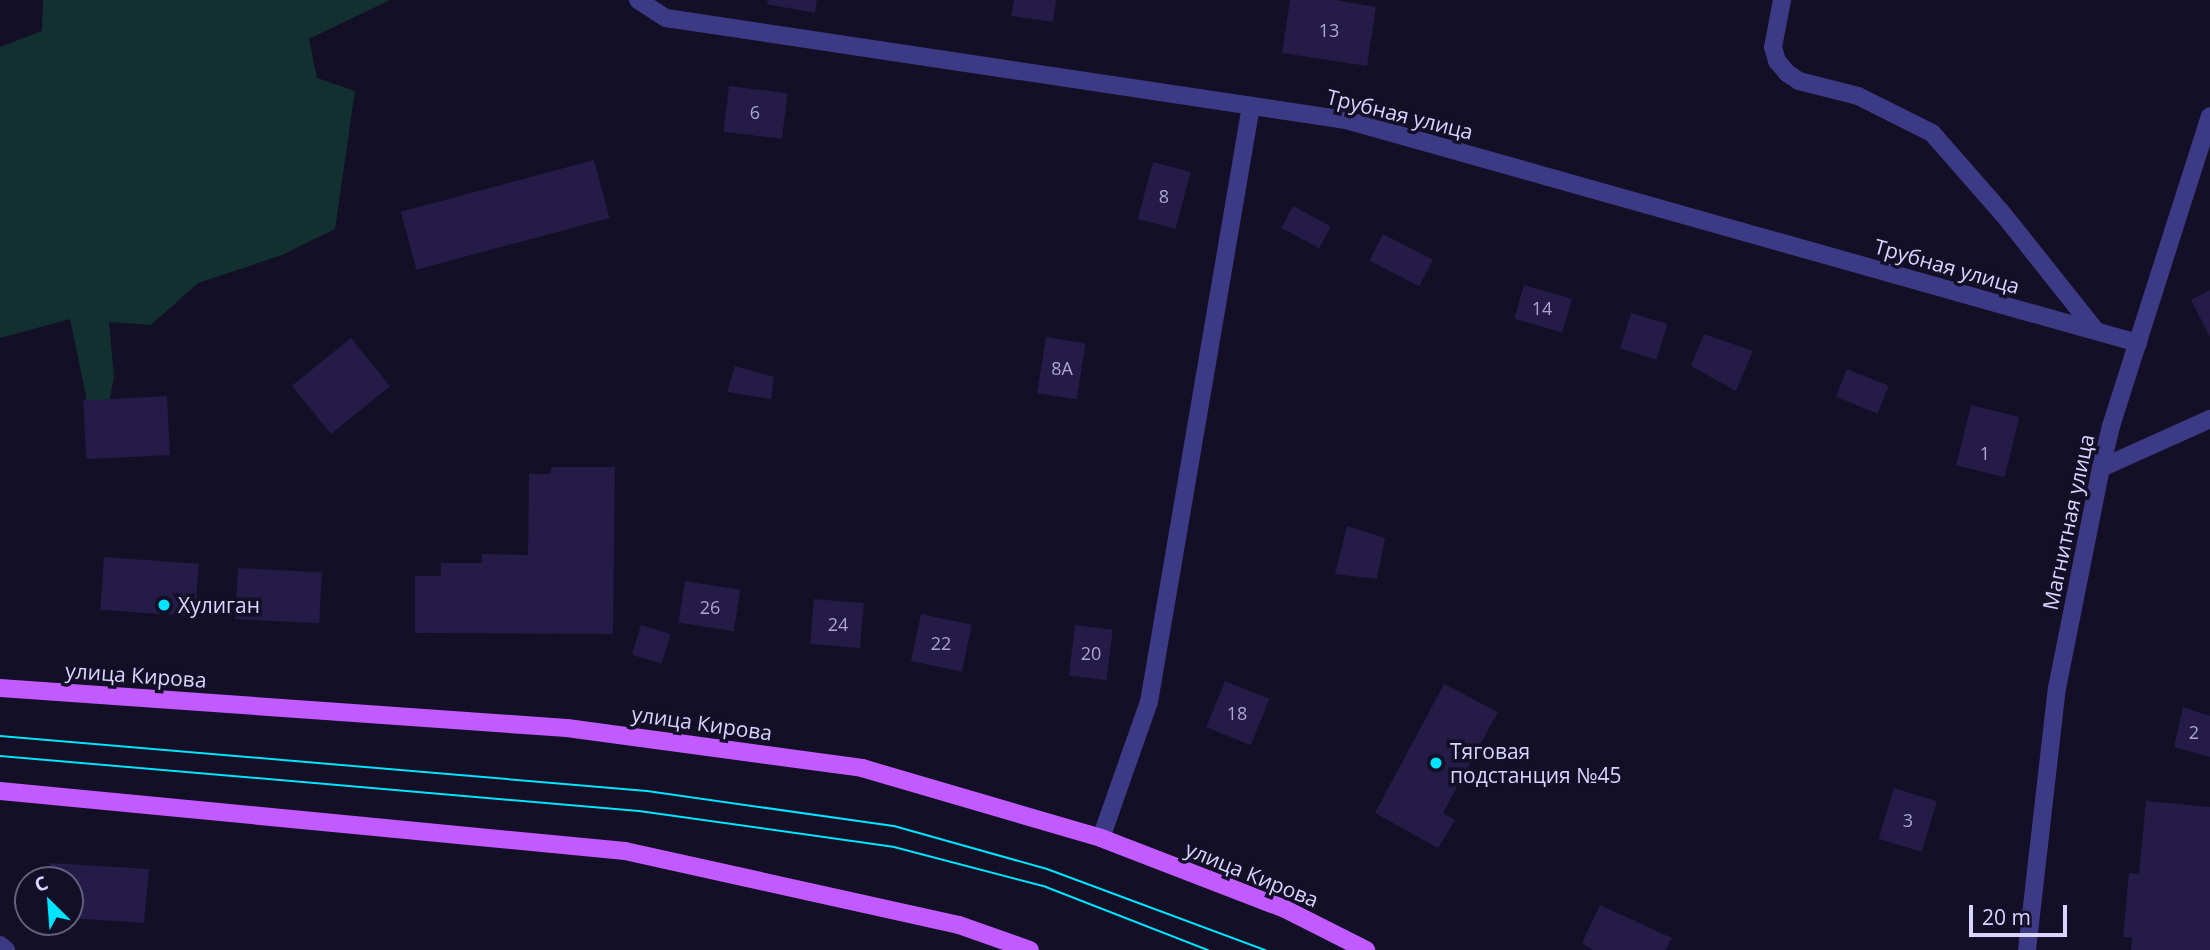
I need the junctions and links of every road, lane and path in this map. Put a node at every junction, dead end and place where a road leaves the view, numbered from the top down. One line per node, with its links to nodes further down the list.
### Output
1 (638, 0): 3 (street, Трубная улица)
2 (1782, 0): 5 (street)
3 (1251, 106): 5 (street, Трубная улица); 11 (street)
4 (2210, 116): 6 (street, Магнитная улица)
5 (2096, 331): 6 (street, Трубная улица)
6 (2138, 342): 8 (street, Магнитная улица)
7 (2210, 419): 8 (street)
8 (2101, 468): 16 (street, Магнитная улица)
9 (0, 688): 11 (main road, улица Кирова)
10 (0, 791): 14 (main road)
11 (1101, 838): 15 (main road, улица Кирова)
12 (0, 945): 13 (street)
13 (6, 950)
14 (1030, 950)
15 (1366, 950)
16 (2027, 950)

